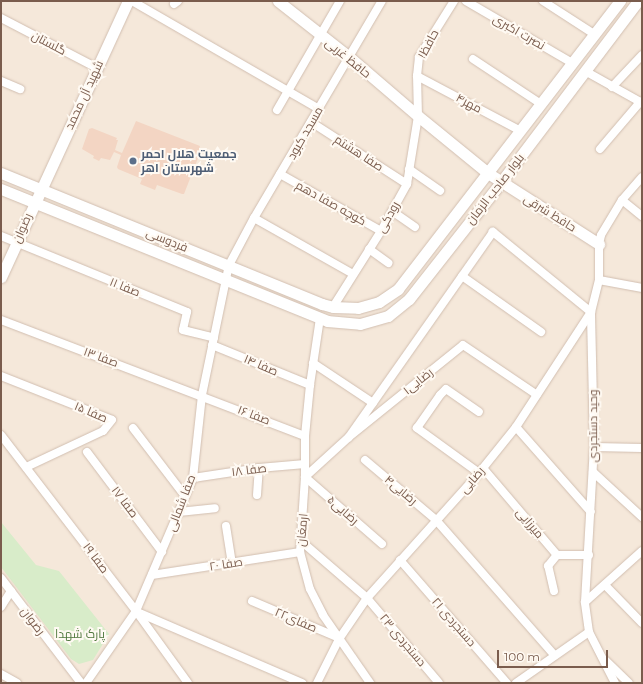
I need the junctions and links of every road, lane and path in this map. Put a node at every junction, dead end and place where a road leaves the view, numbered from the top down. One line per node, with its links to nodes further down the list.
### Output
1 (128, 1): 18 (main road, شهید آل محمد)
2 (132, 1): 24 (street)
3 (278, 1): 13 (main road, حافظ غربی)
4 (340, 1): 13 (street)
5 (454, 1): 20 (street, حافظ۱)
6 (466, 1): 17 (street, نصرت اکبری)
7 (543, 1): 12 (street)
8 (620, 1): 12 (main road, بلوار صاحب الزمان)
9 (638, 1): 19 (main road, بلوار صاحب الزمان)
10 (379, 2): 15 (street, مسجد کبود)
11 (1, 18): 18 (street, گلستان)
12 (594, 34): 17 (main road, بلوار صاحب الزمان)
13 (321, 35): 15 (main road, حافظ غربی); 24 (street)
14 (642, 55): 22 (street)
15 (348, 56): 27 (street, مسجد کبود); 29 (main road, حافظ غربی)
16 (473, 59): 26 (street)
17 (572, 63): 26 (main road, بلوار صاحب الزمان)
18 (97, 68): 41 (main road, شهید آل محمد)
19 (585, 71): 22 (street); 38 (main road, بلوار صاحب الزمان)
20 (416, 76): 29 (street, حافظ۱); 31 (street, مهر۴)
21 (1, 81): 23 (street)
22 (612, 87): 25 (street)
23 (20, 89)
24 (288, 91): 27 (street); 28 (street)
25 (641, 103): 32 (street)
26 (541, 104): 31 (main road, بلوار صاحب الزمان)
27 (319, 109): 30 (street, مسجد کبود)
28 (277, 110)
29 (418, 116): 33 (street, رودکی); 35 (main road)
30 (311, 122): 36 (street, مسجد کبود); 39 (street, صفا هشتم)
31 (521, 131): 35 (main road, بلوار صاحب الزمان)
32 (600, 148)
33 (409, 169): 39 (street, رودکی); 42 (street)
34 (1, 173): 41 (main road, فردوسی)
35 (488, 173): 38 (main road, حافظ شرقی); 62 (main road, بلوار صاحب الزمان)
36 (280, 174): 47 (street, مسجد کبود); 49 (street, کوچه صفا دهم)
37 (642, 178): 43 (street, وحید دستجردی)
38 (501, 182): 52 (main road, حافظ شرقی); 64 (main road, بلوار صاحب الزمان)
39 (406, 184): 45 (street, رودکی)
40 (1, 189): 44 (main road, فردوسی)
41 (41, 189): 44 (main road, شهید آل محمد); 55 (main road, فردوسی)
42 (440, 191)
43 (622, 200): 46 (street); 52 (street, وحید دستجردی)
44 (34, 202): 51 (main road, رضوان); 59 (main road, فردوسی)
45 (392, 211): 48 (street); 49 (street, رودکی)
46 (642, 216)
47 (254, 218): 55 (street, مسجد کبود); 56 (street)
48 (415, 228)
49 (381, 231): 53 (street, رودکی)
50 (1, 236): 51 (street)
51 (16, 242): 57 (main road, رضوان); 67 (street, صفا ۱۱)
52 (599, 244): 60 (street, وحید دستجردی)
53 (369, 249): 54 (street); 56 (street, رودکی)
54 (388, 263)
55 (229, 265): 59 (street, مسجد کبود); 62 (main road, فردوسی)
56 (353, 274): 62 (street, رودکی)
57 (1, 276)
58 (462, 276): 63 (street); 66 (street); 73 (street)
59 (226, 280): 64 (main road, فردوسی); 67 (street, صفا شمالی)
60 (599, 280): 61 (street); 63 (street, وحید دستجردی)
61 (642, 288)
62 (332, 307)
63 (591, 312): 72 (street, رضایی); 80 (street, وحید دستجردی)
64 (320, 318): 68 (street, ارمغان)
65 (1, 320): 71 (street, صفا ۱۳)
66 (541, 332)
67 (213, 342): 70 (street, صفا ۱۴); 71 (street, صفا شمالی)
68 (313, 363): 70 (street, ارمغان); 73 (street)
69 (1, 376): 85 (street, صفا ۱۵)
70 (310, 385): 78 (street, ارمغان)
71 (202, 395): 78 (street, صفا ۱۶); 90 (street, صفا شمالی)
72 (537, 395): 75 (street, رضایی); 79 (street, رضایی۱)
73 (373, 403): 79 (street)
74 (479, 412): 87 (street, میرزایی)
75 (516, 427): 87 (street, رضایی); 95 (street)
76 (133, 428): 92 (street)
77 (1, 435): 85 (street, صفا ۱۹)
78 (305, 436): 84 (street, ارمغان)
79 (349, 437): 89 (street, رضایی۱)
80 (594, 447): 81 (street); 88 (street, وحید دستجردی)
81 (642, 448)
82 (87, 452): 102 (street, صفا ۱۷)
83 (365, 460): 97 (street, رضایی۴)
84 (304, 464): 86 (street, صفا ۱۸); 89 (street, ارمغان)
85 (26, 467): 117 (street, صفا ۱۹)
86 (259, 468): 90 (street, صفا ۱۸); 91 (street)
87 (481, 471): 97 (street, رضایی); 104 (street, میرزایی)
88 (593, 472): 95 (street, وحید دستجردی); 96 (street)
89 (305, 477): 99 (street, ارمغان); 100 (street, رضایی۵)
90 (193, 478): 92 (street, صفا شمالی)
91 (257, 495)
92 (186, 496): 94 (street, صفا شمالی)
93 (215, 508): 94 (street)
94 (179, 512): 102 (street, صفا شمالی)
95 (591, 512): 105 (street, وحید دستجردی)
96 (642, 517)
97 (436, 520): 106 (street, رضایی); 121 (street, رضایی۴)
98 (226, 526): 107 (street)
99 (301, 541): 103 (street, ارمغان); 113 (street, دستجردی ۲۳)
100 (382, 544)
101 (642, 551): 110 (street)
102 (162, 552): 108 (street, صفا شمالی)
103 (300, 552): 107 (street, صفا ۲۰); 120 (street, ارمغان)
104 (557, 554): 105 (street); 112 (street)
105 (589, 555): 115 (street, وحید دستجردی)
106 (400, 560): 113 (street, رضایی); 132 (street, دستجردی ۲۱)
107 (232, 563): 108 (street, صفا ۲۰)
108 (152, 575): 117 (street, صفا شمالی)
109 (1, 578): 111 (street, رضوان)
110 (605, 585): 115 (street); 118 (street)
111 (11, 591): 116 (street); 125 (street, رضوان)
112 (554, 591)
113 (367, 598): 120 (street, رضایی); 131 (street, دستجردی ۲۳)
114 (252, 601): 120 (street, صفای۲۲)
115 (585, 602): 119 (street, وحید دستجردی)
116 (1, 607)
117 (136, 611): 126 (street, صفا شمالی); 127 (street, صفا ۱۹); 128 (street)
118 (642, 623)
119 (589, 632): 121 (street); 122 (street, وحید دستجردی)
120 (339, 639): 129 (street); 130 (street, ارمغان)
121 (554, 655): 133 (street)
122 (600, 656): 134 (street, وحید دستجردی); 135 (street)
123 (1, 674): 124 (street)
124 (17, 683)
125 (80, 683)
126 (86, 683)
127 (188, 683)
128 (302, 683)
129 (317, 683)
130 (370, 683)
131 (439, 683)
132 (507, 683)
133 (516, 683)
134 (615, 683)
135 (629, 683)

